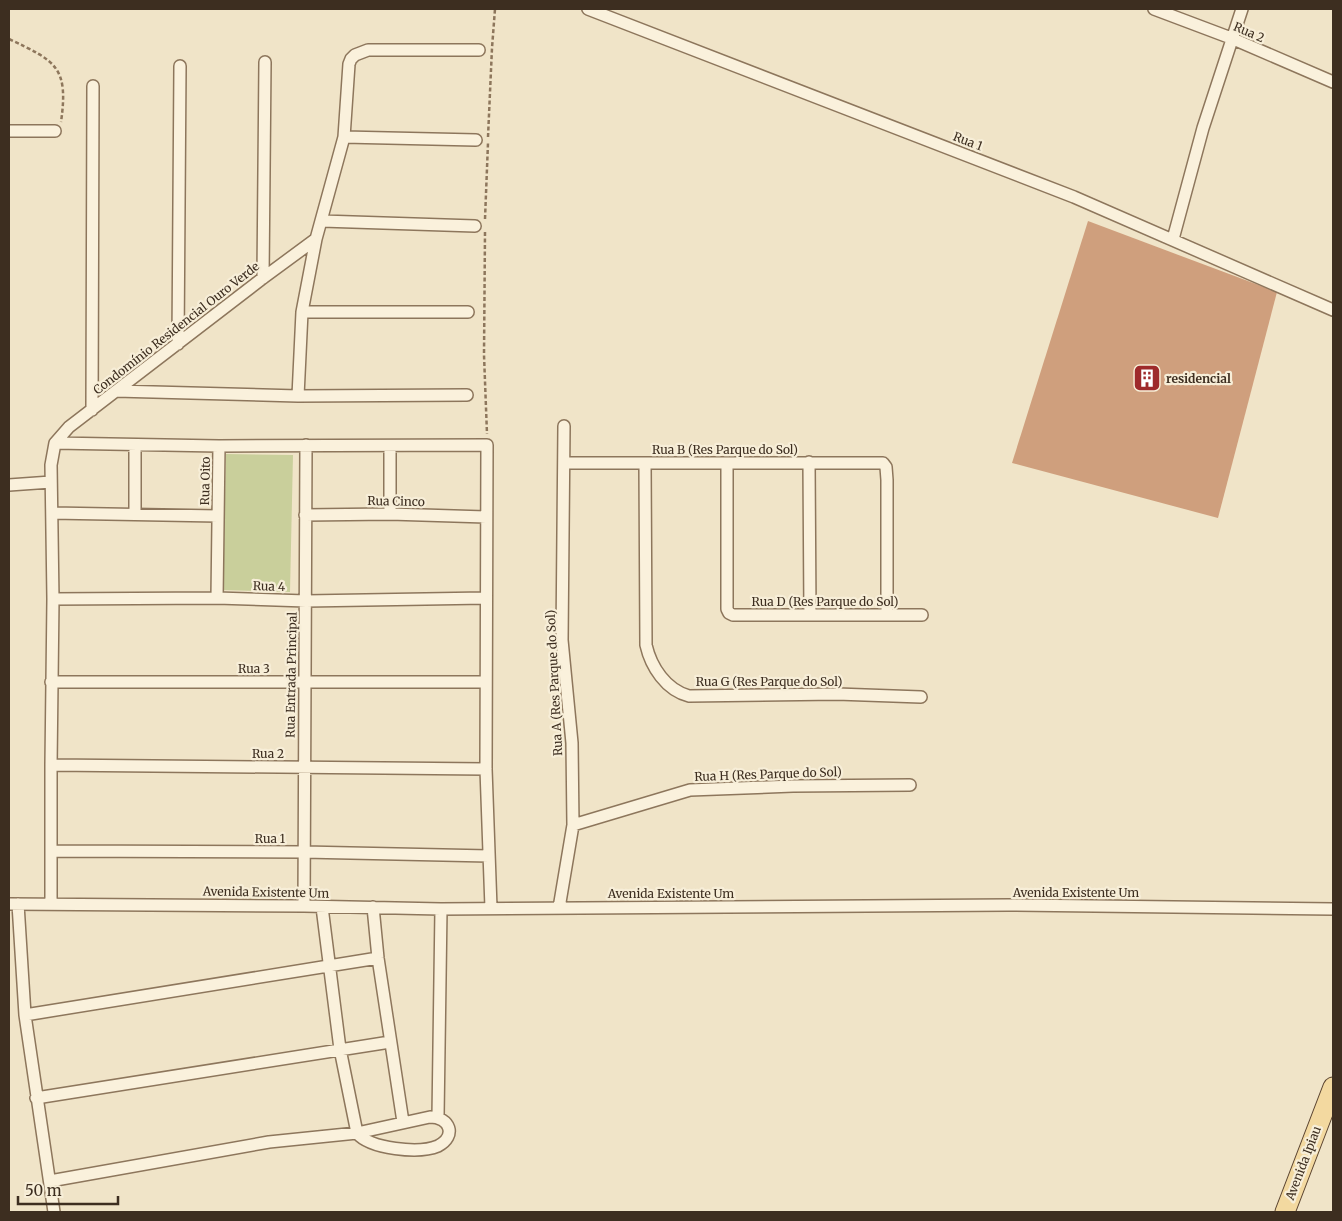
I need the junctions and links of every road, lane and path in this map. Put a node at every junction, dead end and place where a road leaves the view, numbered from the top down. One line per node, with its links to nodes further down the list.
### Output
1 (588, 9): 18 (street, Rua 1)
2 (1154, 9): 4 (street, Rua 2)
3 (1242, 9): 4 (street)
4 (1231, 38): 9 (street, Rua 2); 18 (street)
5 (9, 40): 12 (path)
6 (479, 50): 13 (street)
7 (264, 62): 19 (street)
8 (180, 66): 23 (street)
9 (1333, 82)
10 (93, 86): 27 (street)
11 (9, 131): 12 (street)
12 (55, 131)
13 (344, 137): 14 (street); 15 (street)
14 (476, 140)
15 (322, 221): 16 (street); 17 (street)
16 (475, 226)
17 (316, 239): 19 (street, Condomínio Residencial Ouro Verde); 21 (street)
18 (1173, 240): 20 (street, Rua 1)
19 (263, 278): 23 (street, Condomínio Residencial Ouro Verde)
20 (1333, 310)
21 (302, 312): 22 (street); 26 (street)
22 (468, 312)
23 (178, 344): 24 (street, Condomínio Residencial Ouro Verde)
24 (116, 391): 26 (street); 27 (street, Condomínio Residencial Ouro Verde)
25 (467, 395): 26 (street)
26 (298, 396)
27 (92, 410): 29 (street, Condomínio Residencial Ouro Verde)
28 (564, 426): 35 (street, Rua A (Res Parque do Sol))
29 (55, 443): 30 (street); 38 (street)
30 (135, 445): 32 (street); 41 (street)
31 (306, 445): 32 (street); 33 (street); 43 (street, Rua Entrada Principal)
32 (219, 446): 44 (street, Rua Oito)
33 (390, 446): 42 (street); 45 (street)
34 (809, 462): 37 (street, Rua B (Res Parque do Sol)); 50 (street); 51 (street, Rua B (Res Parque do Sol))
35 (564, 463): 36 (street, Rua B (Res Parque do Sol)); 61 (street, Rua A (Res Parque do Sol))
36 (645, 463): 37 (street, Rua B (Res Parque do Sol)); 56 (street, Rua G (Res Parque do Sol))
37 (727, 464): 50 (street, Rua D (Res Parque do Sol))
38 (51, 482): 39 (street); 40 (street)
39 (9, 485)
40 (52, 513): 41 (street); 48 (street)
41 (135, 514): 44 (street)
42 (390, 514): 43 (street, Rua Cinco); 45 (street, Rua Cinco)
43 (305, 515): 49 (street, Rua Entrada Principal)
44 (218, 516): 46 (street, Rua Oito)
45 (486, 517): 47 (street)
46 (217, 598): 48 (street, Rua 4); 49 (street, Rua 4)
47 (485, 598): 49 (street, Rua 4); 55 (street)
48 (53, 599): 53 (street)
49 (306, 601): 54 (street, Rua Entrada Principal)
50 (810, 614): 51 (street, Rua D (Res Parque do Sol))
51 (886, 615): 52 (street, Rua D (Res Parque do Sol))
52 (922, 615)
53 (51, 682): 54 (street, Rua 3); 57 (street)
54 (305, 682): 55 (street, Rua 3); 58 (street, Rua Entrada Principal)
55 (486, 682): 59 (street)
56 (921, 697)
57 (50, 765): 58 (street, Rua 2); 62 (street)
58 (304, 767): 59 (street, Rua 2); 63 (street, Rua Entrada Principal)
59 (486, 769): 64 (street)
60 (910, 785): 61 (street, Rua H (Res Parque do Sol))
61 (573, 825): 71 (street, Rua A (Res Parque do Sol))
62 (52, 850): 63 (street, Rua 1); 66 (street)
63 (304, 852): 64 (street, Rua 1); 67 (street, Rua Entrada Principal)
64 (488, 856): 70 (street)
65 (14, 904): 66 (street, Avenida Existente Um); 76 (street)
66 (51, 904): 67 (street, Avenida Existente Um)
67 (304, 906): 68 (street, Avenida Existente Um)
68 (322, 906): 69 (street, Avenida Existente Um); 75 (street)
69 (373, 907): 73 (street, Avenida Existente Um); 74 (street)
70 (491, 908): 71 (street, Avenida Existente Um); 73 (street, Avenida Existente Um)
71 (559, 908): 72 (street, Avenida Existente Um)
72 (1333, 908)
73 (441, 909): 81 (street)
74 (378, 958): 75 (street); 77 (street)
75 (328, 965): 76 (street); 78 (street)
76 (25, 1015): 80 (street)
77 (390, 1042): 78 (street); 82 (street)
78 (340, 1049): 80 (street); 83 (street)
79 (1333, 1087): 86 (main road, Avenida Ipiau)
80 (36, 1098): 84 (street)
81 (438, 1117): 82 (street); 83 (street)
82 (403, 1122): 83 (street)
83 (357, 1132): 84 (street)
84 (50, 1182): 85 (street)
85 (54, 1212)
86 (1285, 1212)

